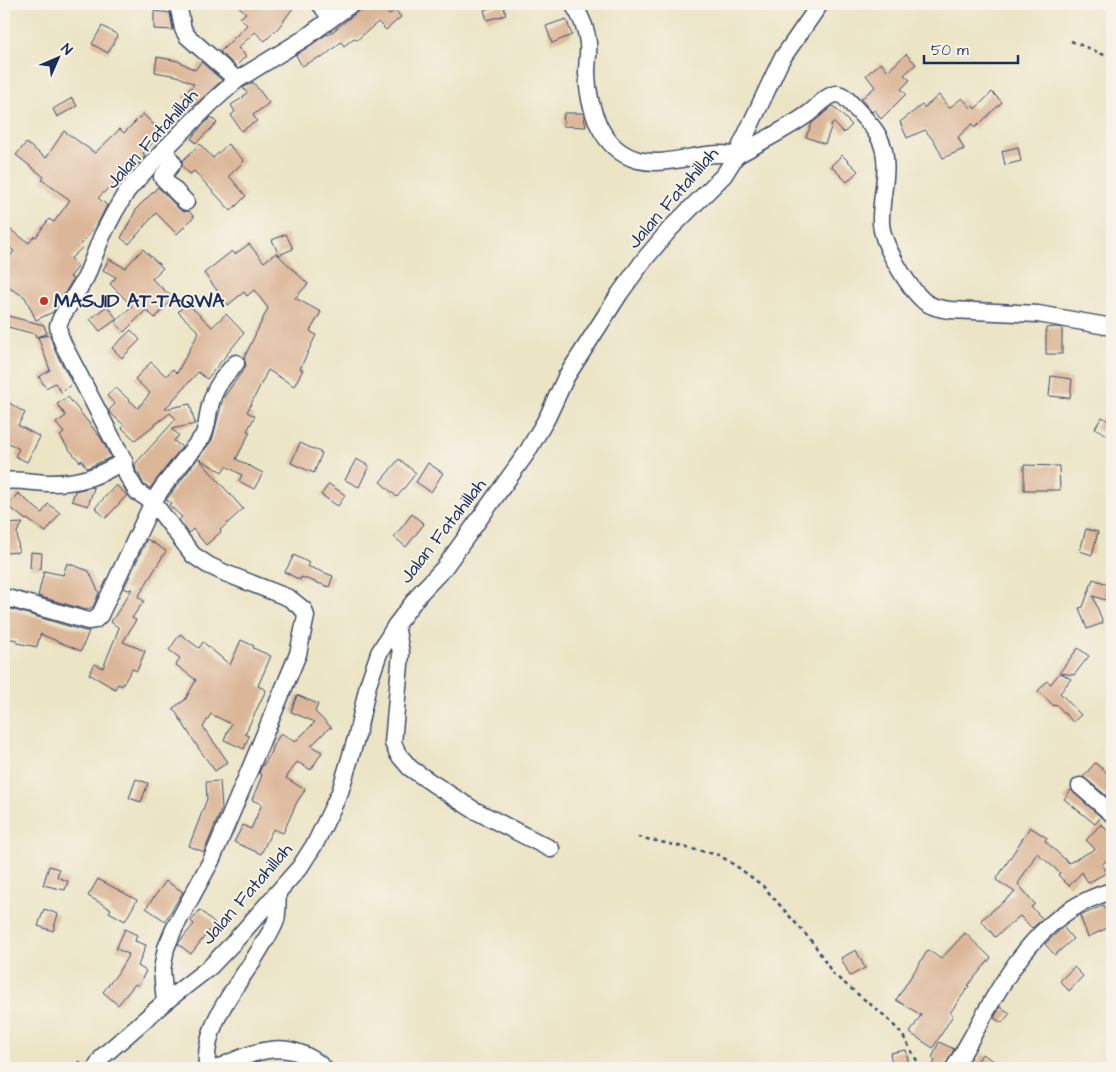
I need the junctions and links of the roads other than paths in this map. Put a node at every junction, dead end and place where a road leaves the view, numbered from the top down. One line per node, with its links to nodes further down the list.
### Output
1 (178, 4): 7 (street)
2 (320, 4): 6 (street)
3 (351, 4): 6 (street, Jalan Fatahillah)
4 (573, 4): 9 (street)
5 (820, 4): 9 (street, Jalan Fatahillah)
6 (331, 18): 7 (street, Jalan Fatahillah)
7 (237, 80): 8 (street, Jalan Fatahillah)
8 (164, 150): 10 (street); 13 (street, Jalan Fatahillah)
9 (736, 156): 11 (street); 17 (street, Jalan Fatahillah)
10 (186, 202)
11 (1112, 327)
12 (236, 363): 15 (street)
13 (124, 460): 14 (street); 15 (street, Jalan Fatahillah)
14 (4, 481)
15 (153, 502): 16 (street); 23 (street, Jalan Fatahillah)
16 (4, 597)
17 (396, 625): 20 (street); 22 (street, Jalan Fatahillah)
18 (1080, 786): 19 (street)
19 (1112, 814)
20 (551, 849)
21 (1112, 891): 28 (street)
22 (278, 893): 23 (street, Jalan Fatahillah); 25 (street)
23 (165, 1002): 24 (street, Jalan Fatahillah)
24 (88, 1065)
25 (206, 1068)
26 (218, 1068): 27 (street)
27 (324, 1068)
28 (954, 1068)

